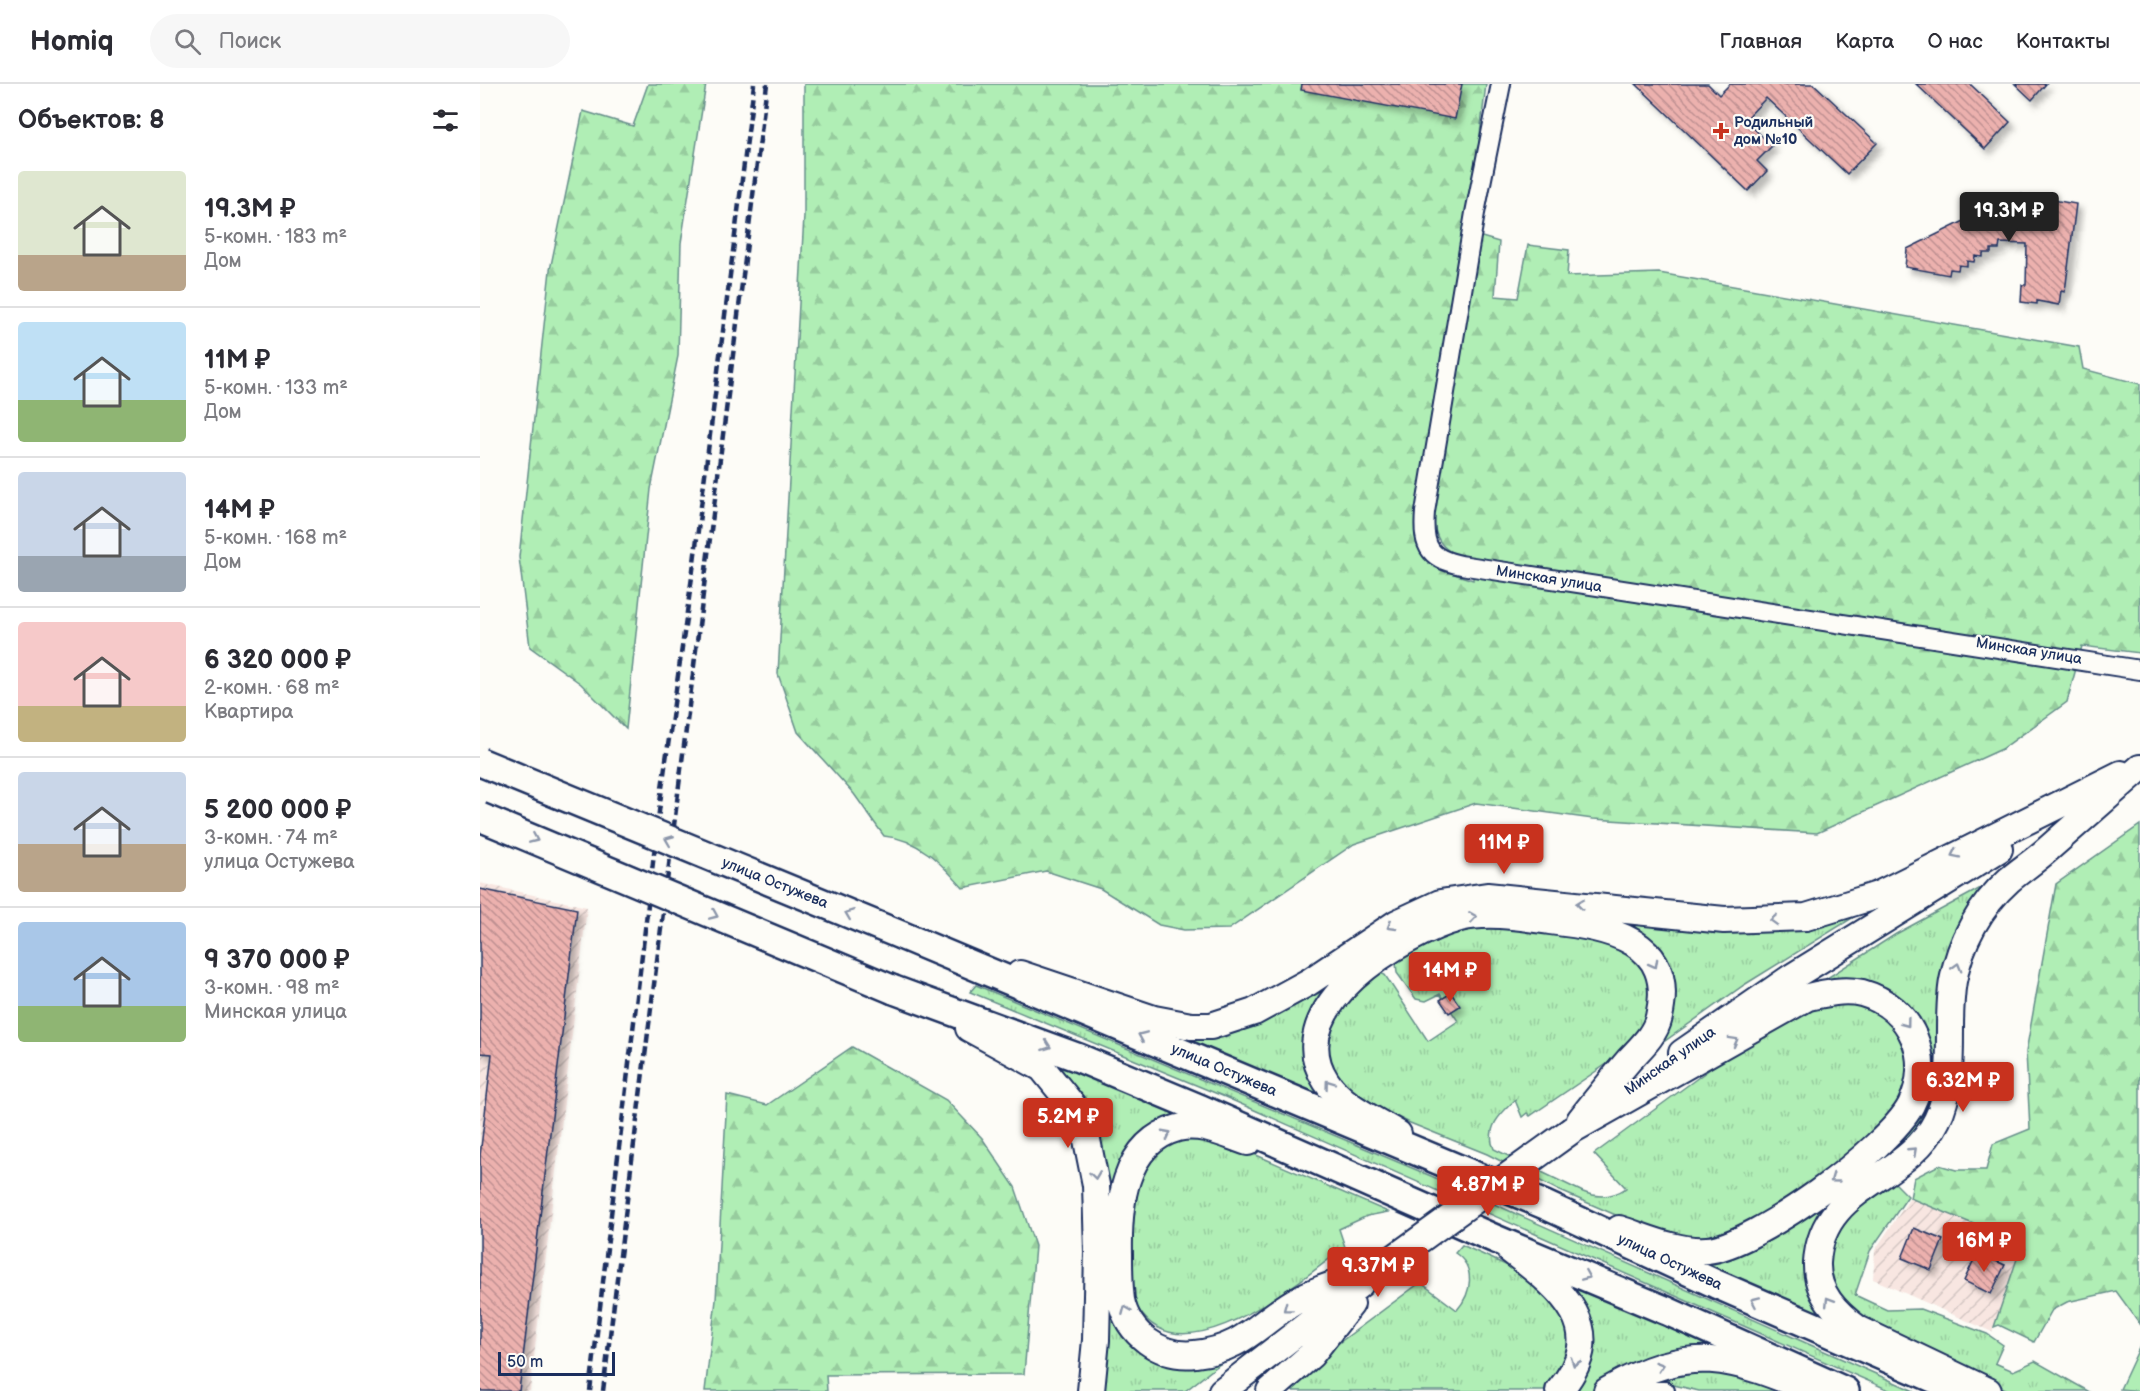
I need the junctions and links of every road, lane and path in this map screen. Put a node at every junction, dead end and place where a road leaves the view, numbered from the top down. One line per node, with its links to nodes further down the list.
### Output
1 (1501, 84): 2 (street, Минская улица)
2 (2140, 670)
3 (480, 762): 6 (main road, улица Остужева, one-way to 3, bridge)
4 (2134, 768): 6 (street, one-way to 6); 8 (street, Минская улица); 24 (street, one-way to 4)
5 (480, 817): 7 (main road, one-way to 7, bridge)
6 (903, 936): 9 (main road, улица Остужева, one-way to 6)
7 (894, 990): 10 (main road, one-way to 10); 15 (street, one-way to 15)
8 (1572, 1130): 9 (street, one-way to 8); 11 (street, one-way to 11); 13 (street, Минская улица, bridge)
9 (1446, 1163): 11 (main road, улица Остужева)
10 (1386, 1191): 12 (main road); 13 (street, one-way to 10)
11 (1545, 1205): 23 (main road, улица Остужева, one-way to 11)
12 (1493, 1238): 17 (street, one-way to 17); 22 (main road, one-way to 22)
13 (1379, 1269): 14 (street, Минская улица); 16 (street)
14 (1224, 1390)
15 (1091, 1391)
16 (1270, 1391)
17 (1559, 1391)
18 (1607, 1391): 21 (street, one-way to 21)
19 (1635, 1391): 20 (street)
20 (1665, 1391)
21 (1814, 1391)
22 (1845, 1391)
23 (1963, 1391)
24 (1988, 1391)

